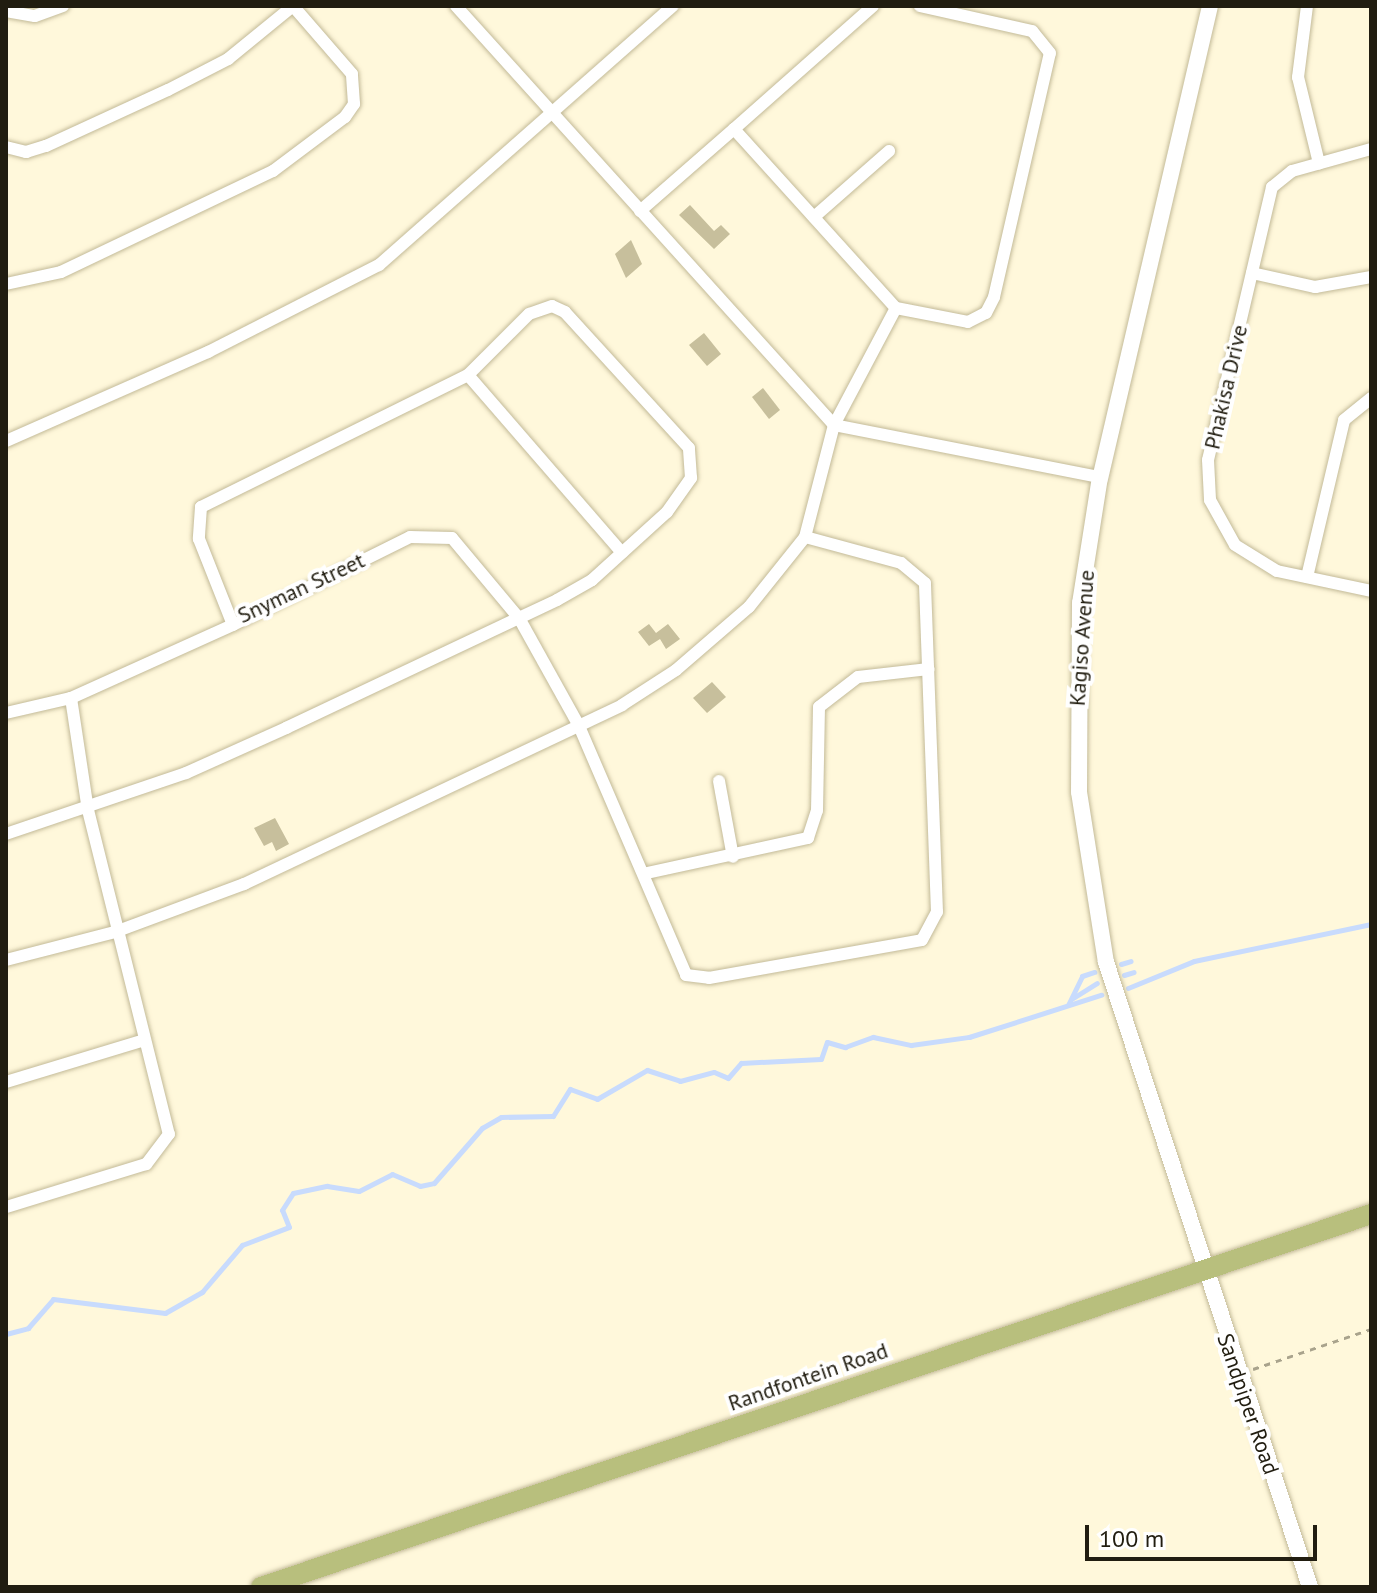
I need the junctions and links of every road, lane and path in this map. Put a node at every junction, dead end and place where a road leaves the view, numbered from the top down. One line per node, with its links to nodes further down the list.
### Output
1 (63, 6): 9 (street)
2 (293, 6): 12 (street); 20 (street)
3 (456, 6): 10 (street)
4 (673, 6): 10 (street)
5 (873, 6): 11 (street)
6 (920, 6): 21 (street)
7 (1210, 6): 26 (street, Kagiso Avenue)
8 (1307, 6): 15 (street)
9 (6, 11)
10 (550, 112): 16 (street); 25 (street)
11 (734, 129): 16 (street); 17 (street)
12 (6, 147)
13 (1371, 149): 15 (street, Phakisa Drive)
14 (889, 151): 17 (street)
15 (1319, 163): 18 (street, Phakisa Drive)
16 (640, 211): 24 (street)
17 (814, 217): 21 (street)
18 (1252, 273): 19 (street); 29 (street, Phakisa Drive)
19 (1371, 277)
20 (6, 284)
21 (896, 308): 24 (street)
22 (468, 375): 28 (street); 28 (street, Snyman Street); 32 (street, Snyman Street)
23 (1371, 398): 29 (street)
24 (834, 425): 26 (street); 27 (street)
25 (6, 441)
26 (1100, 477): 48 (street, Kagiso Avenue)
27 (805, 537): 33 (street); 36 (street)
28 (622, 553): 31 (street)
29 (1307, 577): 30 (street, Phakisa Drive)
30 (1371, 591)
31 (519, 618): 32 (street, Snyman Street); 36 (street, Snyman Street); 38 (street)
32 (233, 625): 34 (street)
33 (929, 669): 40 (street); 41 (street, Snyman Street)
34 (71, 698): 35 (street); 38 (street)
35 (6, 713)
36 (579, 726): 41 (street, Snyman Street); 42 (street)
37 (719, 781): 40 (street)
38 (88, 810): 39 (street); 42 (street)
39 (6, 834)
40 (733, 857): 41 (street)
41 (647, 873)
42 (115, 932): 43 (street); 44 (street)
43 (6, 960)
44 (144, 1040): 45 (street); 46 (street)
45 (6, 1082)
46 (6, 1207)
47 (1371, 1214): 48 (main road, Randfontein Road)
48 (1201, 1267): 50 (street, Sandpiper Road); 51 (main road, Randfontein Road)
49 (1371, 1329): 50 (path)
50 (1238, 1374): 52 (street, Sandpiper Road)
51 (261, 1587)
52 (1310, 1587)

